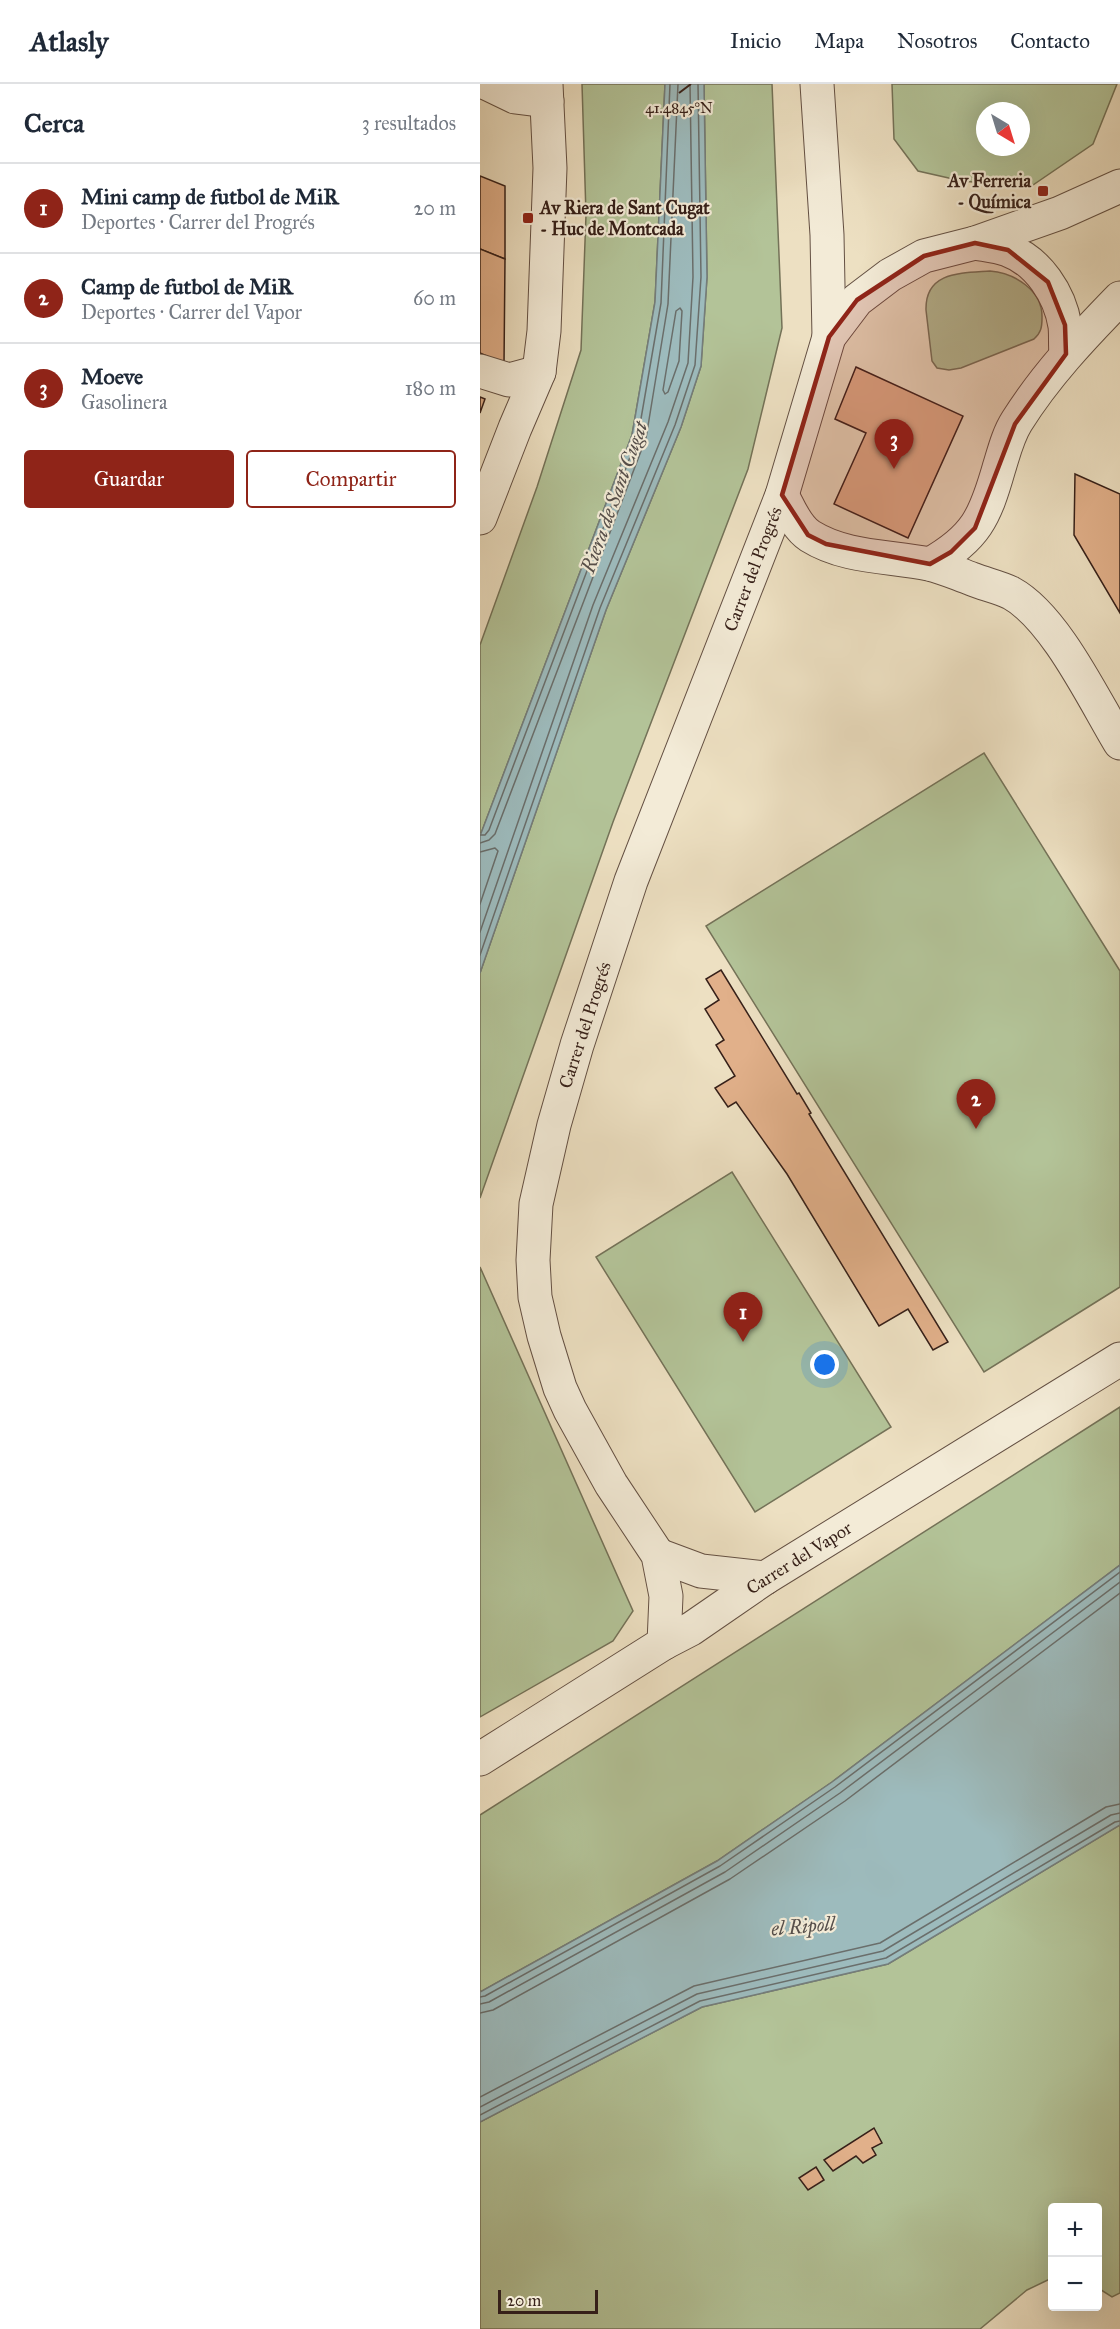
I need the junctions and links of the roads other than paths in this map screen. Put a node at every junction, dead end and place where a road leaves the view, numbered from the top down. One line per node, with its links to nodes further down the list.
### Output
1 (488, 84): 3 (street)
2 (817, 84): 7 (street)
3 (546, 93): 10 (street)
4 (1120, 186): 5 (street)
5 (975, 243): 7 (street); 8 (street)
6 (1120, 298): 8 (street)
7 (829, 337): 11 (street, Carrer del Progrés)
8 (1065, 354): 13 (street)
9 (480, 371): 10 (street)
10 (540, 372): 12 (street)
11 (782, 495): 13 (street); 16 (street, Carrer del Progrés)
12 (480, 518)
13 (930, 564): 14 (street)
14 (1120, 743)
15 (1120, 1359): 17 (street, Carrer del Vapor)
16 (657, 1555): 17 (street); 18 (street, Carrer del Progrés)
17 (765, 1578): 18 (street, Carrer del Vapor)
18 (664, 1643): 19 (street, Carrer del Vapor)
19 (480, 1759)

